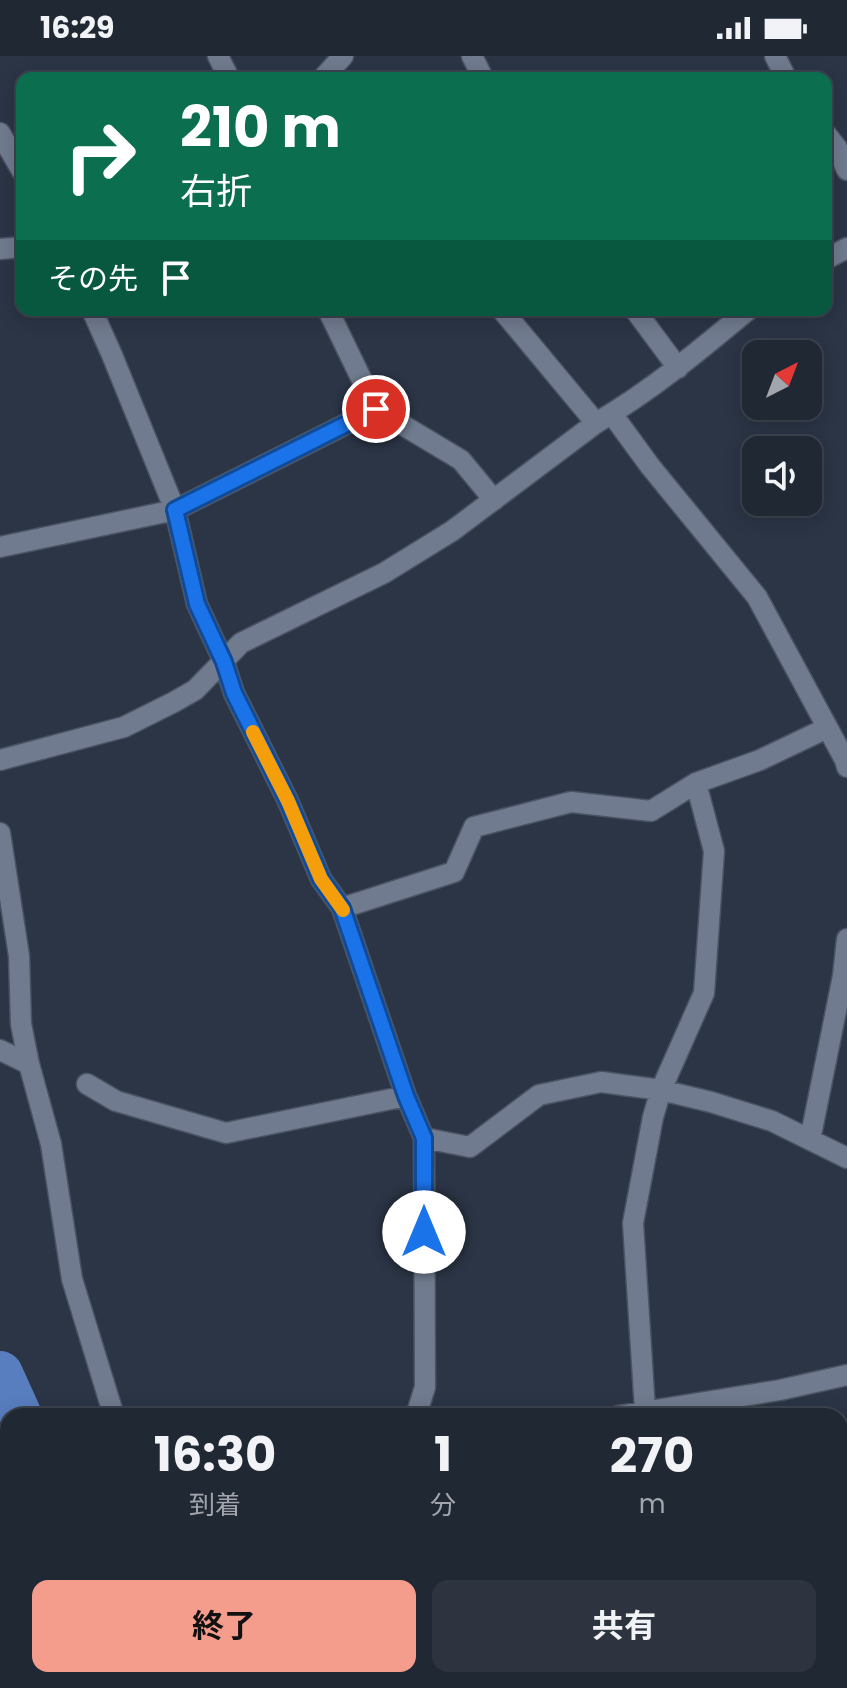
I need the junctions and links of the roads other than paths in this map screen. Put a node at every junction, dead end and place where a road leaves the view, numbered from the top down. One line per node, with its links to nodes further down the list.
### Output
1 (343, 56): 2 (street)
2 (328, 72)
3 (0, 133): 5 (street)
4 (832, 142): 6 (street)
5 (16, 161)
6 (847, 170)
7 (95, 316): 16 (street)
8 (331, 316): 13 (street)
9 (508, 316): 14 (street)
10 (639, 316): 12 (street)
11 (741, 316): 12 (street)
12 (678, 368): 14 (street)
13 (376, 409): 15 (street); 16 (street)
14 (604, 418): 15 (street); 19 (street)
15 (494, 500): 18 (street)
16 (175, 510): 17 (street); 18 (street)
17 (0, 547)
18 (224, 662): 20 (street); 24 (street)
19 (827, 728): 21 (street); 22 (street)
20 (0, 760)
21 (846, 762)
22 (696, 783): 24 (street); 29 (street)
23 (0, 833): 27 (street)
24 (342, 908): 30 (street)
25 (847, 939): 32 (street)
26 (0, 1050): 27 (street)
27 (29, 1064): 35 (street)
28 (87, 1084): 30 (street)
29 (661, 1090): 31 (street); 32 (street); 37 (street)
30 (406, 1096): 31 (street)
31 (424, 1138): 36 (street)
32 (810, 1140): 33 (street)
33 (847, 1158)
34 (847, 1375): 38 (street)
35 (112, 1408)
36 (418, 1408)
37 (645, 1408)
38 (658, 1408)

